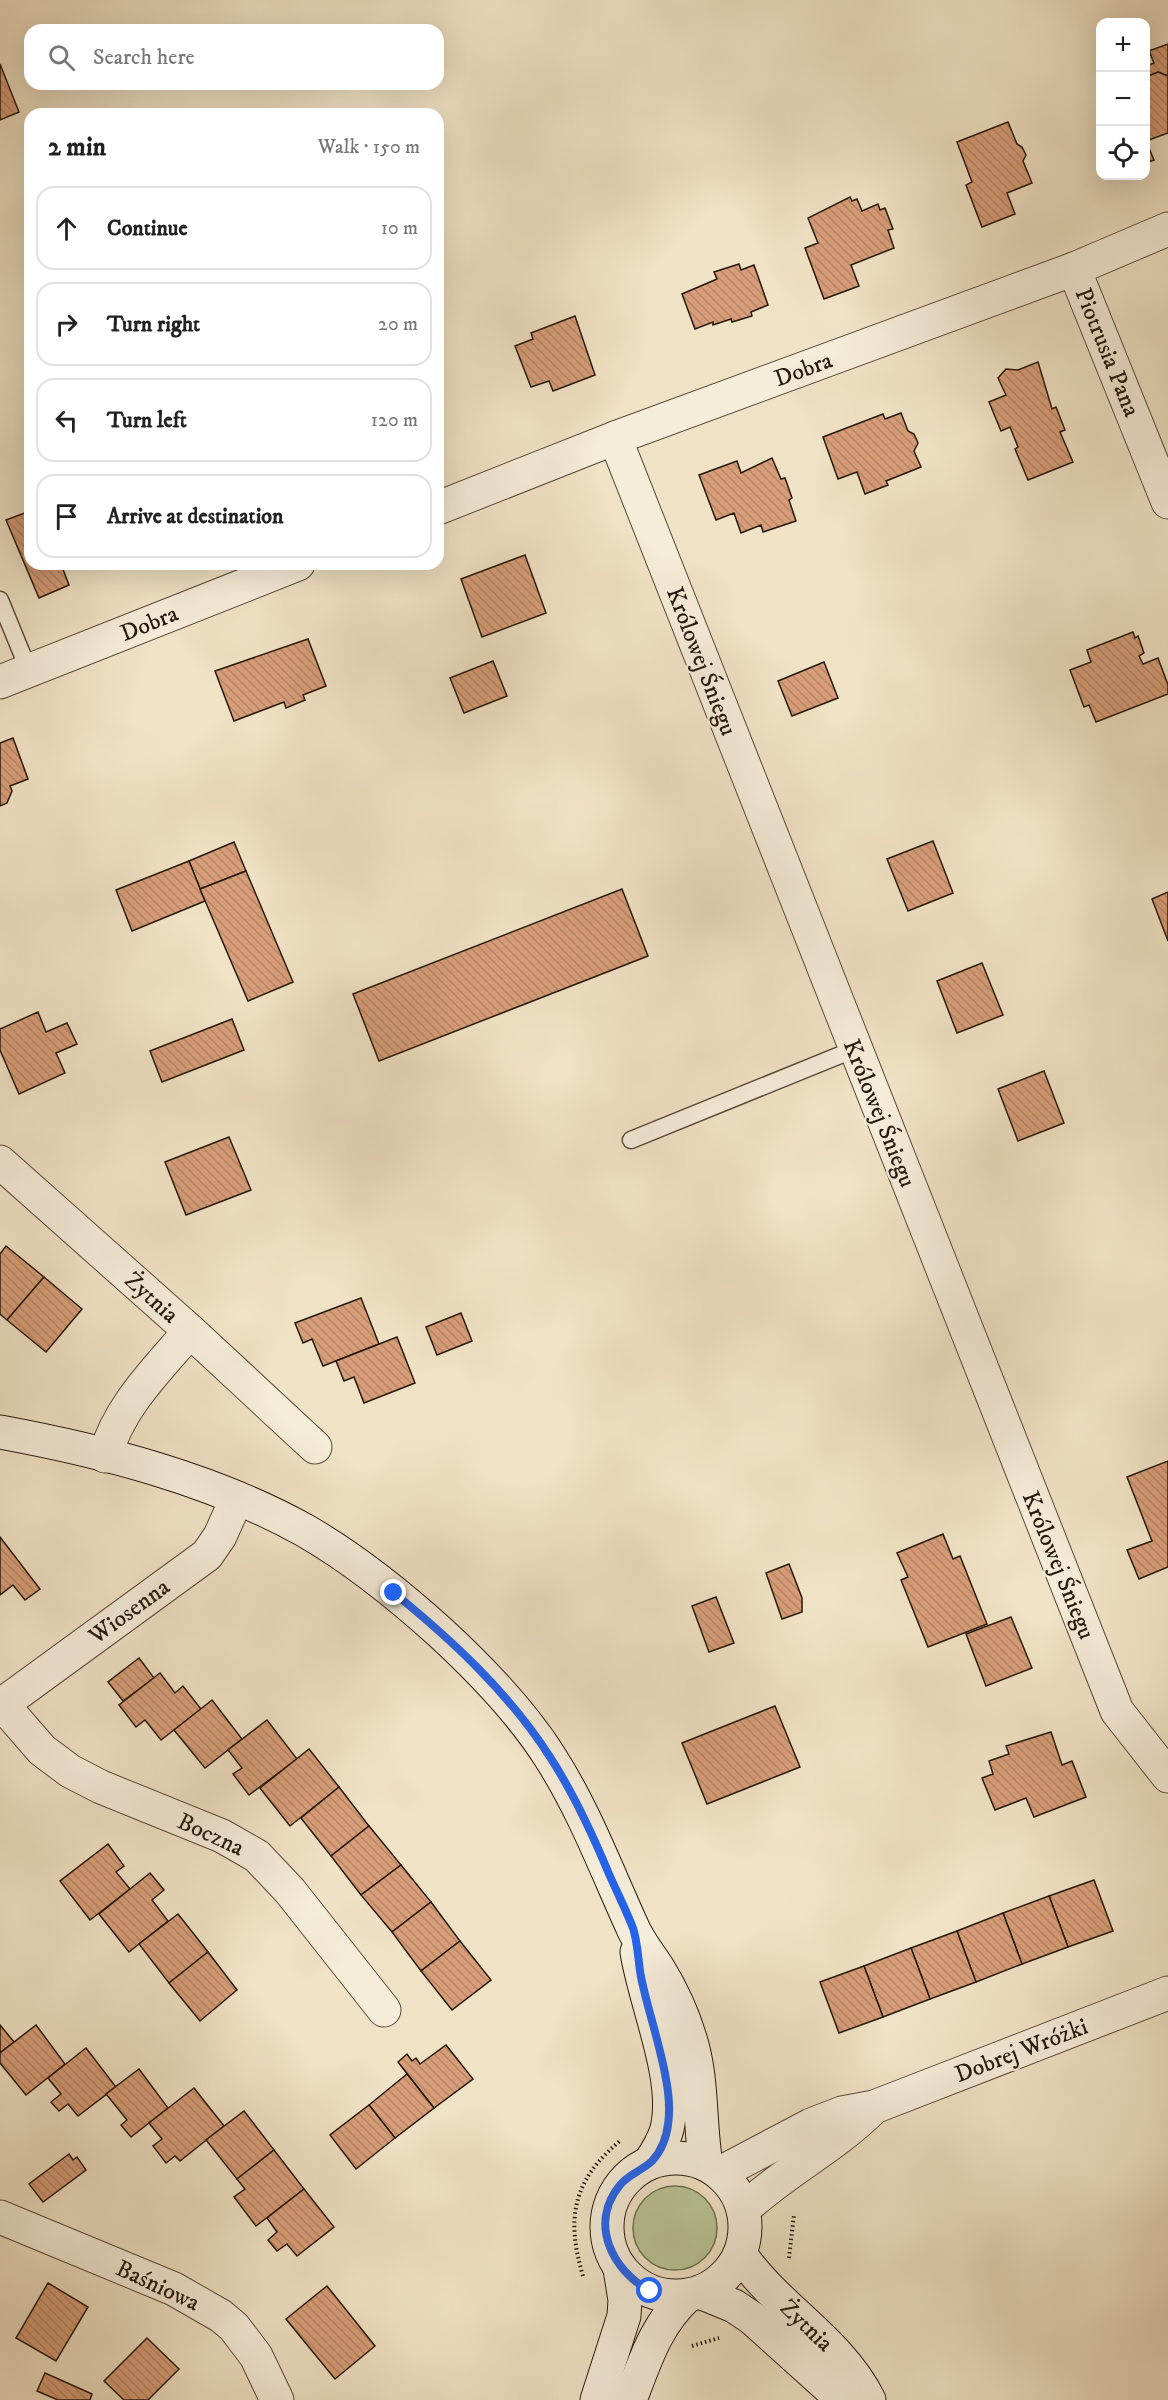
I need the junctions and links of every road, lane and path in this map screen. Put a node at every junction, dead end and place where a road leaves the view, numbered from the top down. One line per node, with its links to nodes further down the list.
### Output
1 (1168, 229): 2 (street, Dobra)
2 (1074, 269): 3 (street, Dobra); 4 (street, Piotrusia Pana)
3 (615, 438): 5 (street, Dobra); 9 (street, Królowej Śniegu)
4 (1168, 502)
5 (444, 506)
6 (283, 570): 8 (street, Dobra)
7 (0, 600): 8 (lane)
8 (14, 676)
9 (855, 1049): 10 (lane); 18 (street, Królowej Śniegu)
10 (631, 1140)
11 (0, 1162): 12 (street, Żytnia)
12 (190, 1330): 14 (street); 15 (street, Żytnia)
13 (0, 1432): 15 (street)
14 (315, 1447)
15 (105, 1456): 16 (street)
16 (237, 1498): 17 (street, Wiosenna); 19 (street)
17 (1, 1705): 21 (street, Boczna)
18 (1168, 1776)
19 (633, 1930): 24 (street); 25 (street)
20 (1168, 1993): 22 (street, Dobrej Wróżki)
21 (384, 2010)
22 (874, 2107): 25 (street, Dobrej Wróżki); 27 (street, Dobrej Wróżki)
23 (621, 2140): 32 (path)
24 (651, 2161): 25 (street); 31 (street)
25 (713, 2169): 27 (street)
26 (795, 2205): 30 (path)
27 (743, 2210): 29 (street)
28 (0, 2217): 36 (street, Baśniowa)
29 (740, 2254): 33 (street); 40 (street, Żytnia)
30 (788, 2262)
31 (620, 2269): 33 (street); 37 (street)
32 (584, 2278)
33 (694, 2294): 38 (street); 39 (street, Żytnia)
34 (724, 2337): 35 (path)
35 (685, 2348)
36 (276, 2400)
37 (597, 2400)
38 (630, 2400)
39 (843, 2400)
40 (870, 2400)

